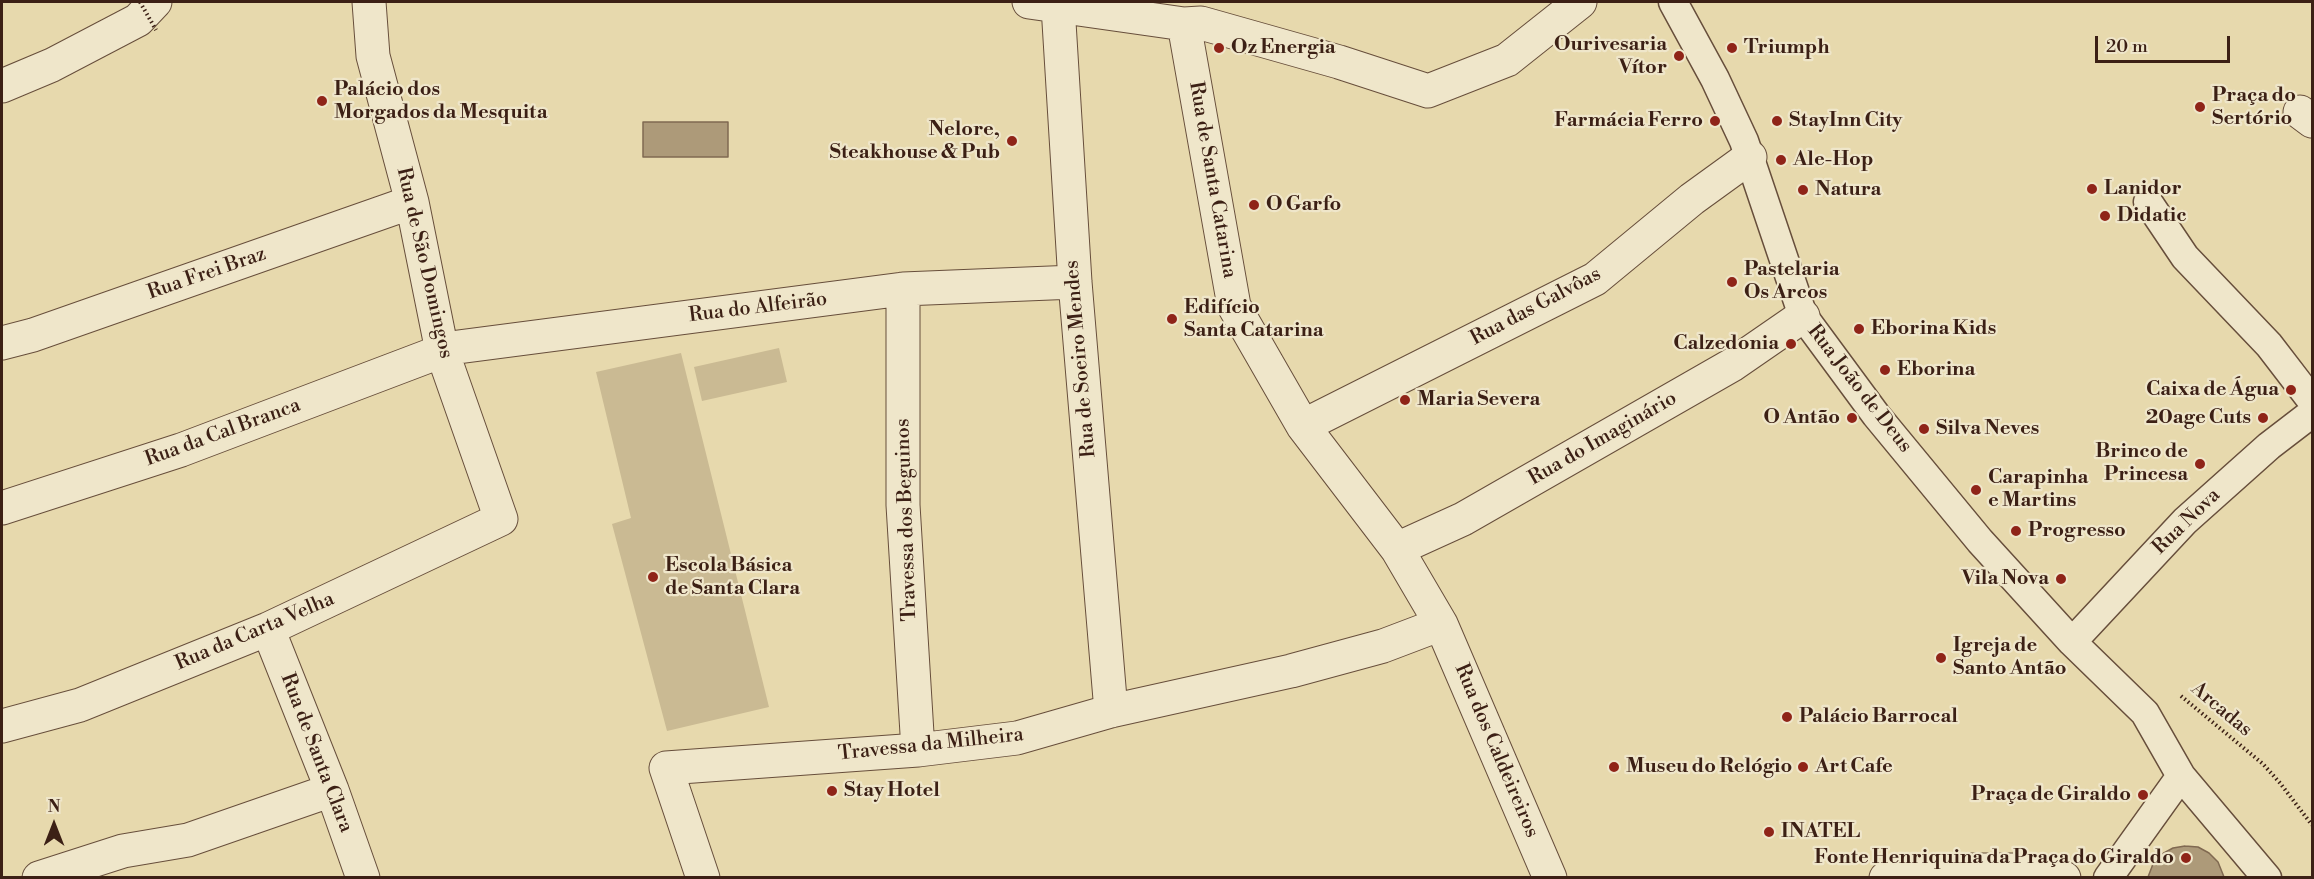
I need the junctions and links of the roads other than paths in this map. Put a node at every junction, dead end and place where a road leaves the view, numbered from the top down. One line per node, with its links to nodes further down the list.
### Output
1 (369, 2): 10 (street, Rua de São Domingos)
2 (1580, 2): 7 (street)
3 (1673, 2): 9 (street, Rua João de Deus)
4 (1043, 4): 5 (street); 12 (street, Rua de Soeiro Mendes)
5 (1145, 9): 7 (street)
6 (156, 16): 8 (street)
7 (1184, 24): 19 (street, Rua de Santa Catarina)
8 (2, 86)
9 (1750, 158): 14 (street, Rua João de Deus); 19 (street, Rua das Galvôas)
10 (412, 202): 15 (street, Rua Frei Braz); 16 (street, Rua de São Domingos)
11 (2148, 202): 17 (street)
12 (1075, 282): 13 (street, Rua do Alfeirão); 26 (street, Rua de Soeiro Mendes)
13 (903, 289): 16 (street, Rua do Alfeirão); 28 (street, Travessa dos Beguinos)
14 (1803, 316): 22 (street, Rua do Imaginário); 25 (street, Rua João de Deus)
15 (2, 343)
16 (442, 351): 20 (street, Rua da Cal Branca); 21 (street, Rua de São Domingos)
17 (2313, 402)
18 (2313, 413): 25 (street, Rua Nova)
19 (1303, 426): 22 (street, Rua de Santa Catarina)
20 (2, 508)
21 (501, 519): 24 (street, Rua da Carta Velha)
22 (1397, 549): 23 (street, Rua dos Caldeireiros)
23 (1441, 624): 26 (street, Travessa da Milheira); 34 (street, Rua dos Caldeireiros)
24 (268, 629): 27 (street, Rua da Carta Velha); 30 (street, Rua de Santa Clara)
25 (2072, 642): 29 (street, Rua João de Deus)
26 (1111, 711): 28 (street, Travessa da Milheira)
27 (2, 726)
28 (918, 750): 33 (street, Travessa da Milheira)
29 (2181, 776): 37 (street); 38 (street)
30 (333, 790): 31 (street); 32 (street, Rua de Santa Clara)
31 (39, 878)
32 (363, 878)
33 (703, 878)
34 (1550, 878)
35 (1886, 878): 36 (street)
36 (2064, 878)
37 (2108, 878)
38 (2267, 878)

